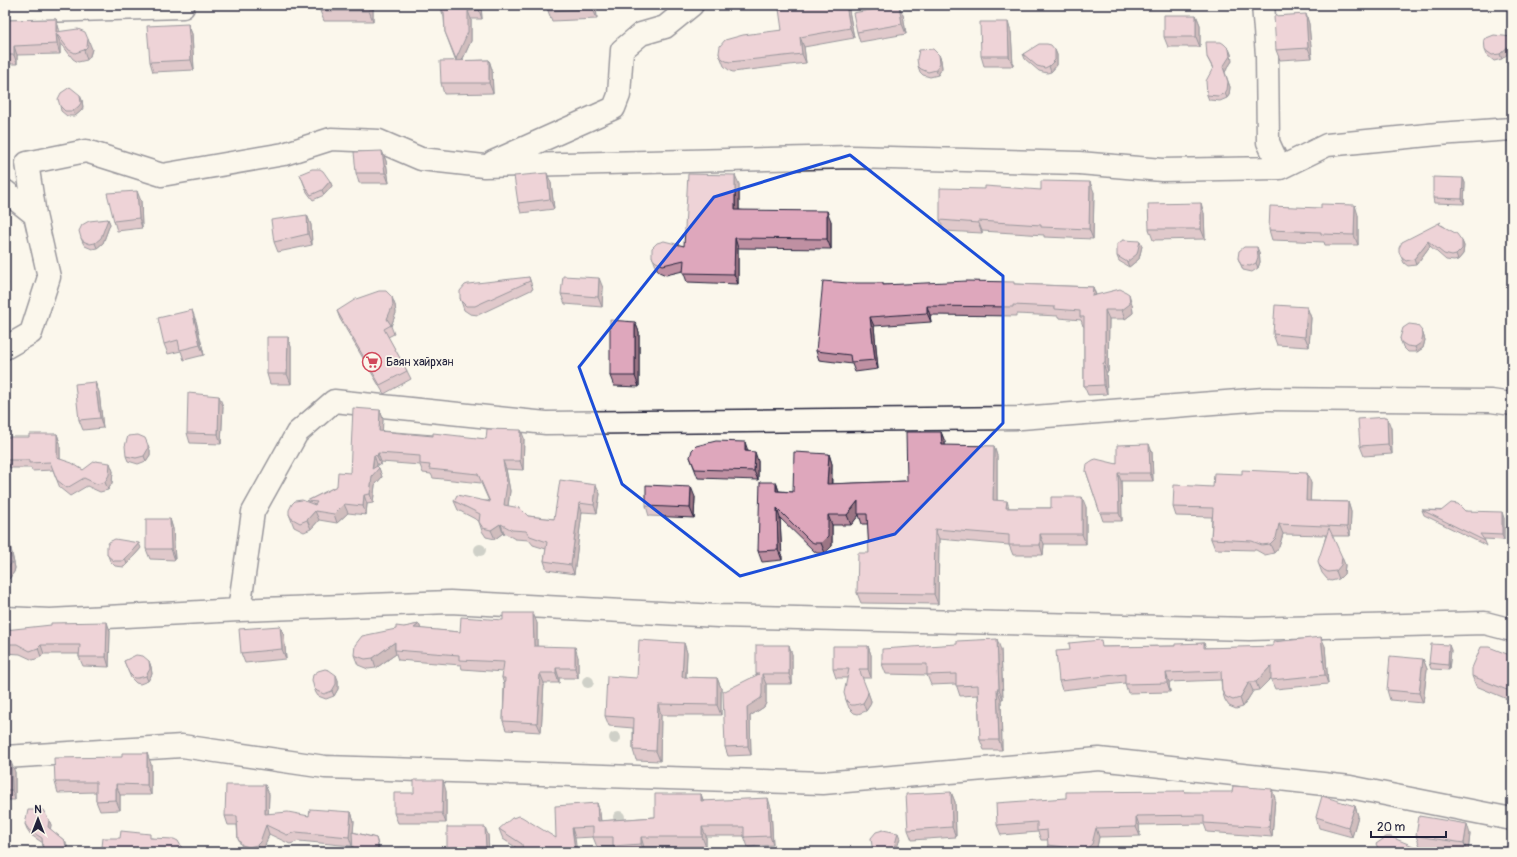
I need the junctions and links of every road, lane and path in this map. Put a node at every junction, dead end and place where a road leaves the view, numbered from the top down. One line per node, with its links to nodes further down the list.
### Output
1 (692, 5): 6 (street)
2 (1262, 5): 7 (street)
3 (183, 7): 4 (street)
4 (5, 12)
5 (1512, 129): 7 (street)
6 (484, 166): 7 (street); 9 (street)
7 (1280, 168)
8 (5, 191): 9 (street)
9 (36, 215): 10 (street)
10 (5, 348)
11 (1512, 404): 12 (street)
12 (239, 610): 13 (street); 14 (street)
13 (5, 618)
14 (1512, 630)
15 (5, 757): 16 (street)
16 (1512, 819)

